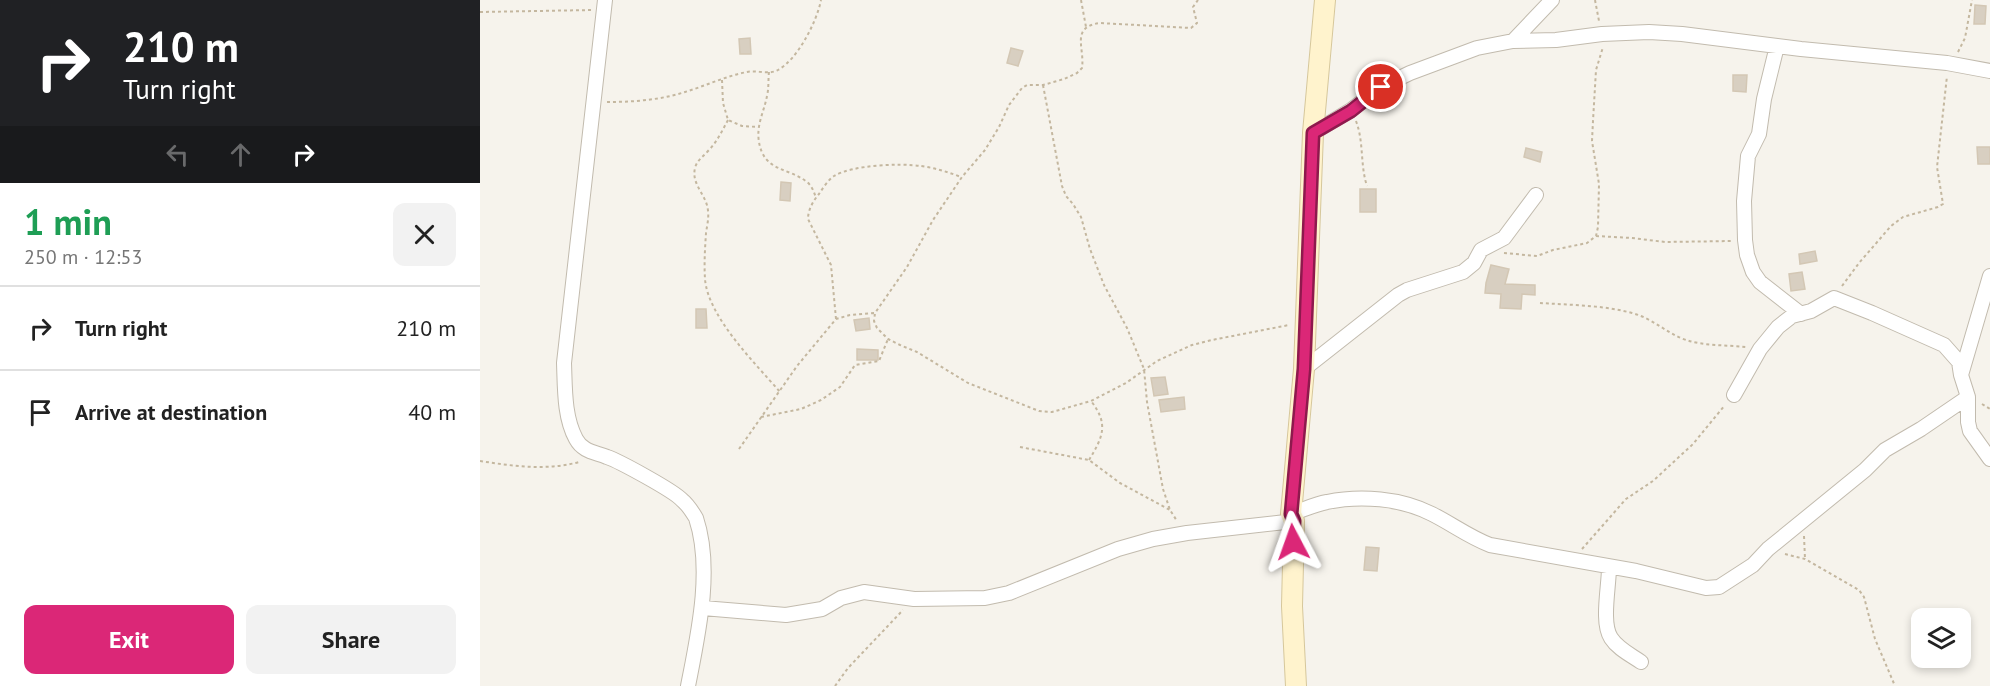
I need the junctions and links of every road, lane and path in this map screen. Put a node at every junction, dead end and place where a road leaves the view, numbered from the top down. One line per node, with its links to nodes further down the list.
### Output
1 (821, 0): 16 (path)
2 (1081, 0): 10 (path)
3 (1198, 0): 10 (path)
4 (1325, 0): 23 (street)
5 (1552, 0): 12 (street)
6 (1595, 0): 11 (path)
7 (1972, 0): 14 (path)
8 (604, 5): 9 (path); 19 (street)
9 (480, 12)
10 (1086, 27): 18 (path)
11 (1602, 34): 12 (street); 13 (street); 28 (path)
12 (1513, 41): 20 (street)
13 (1777, 46): 14 (street); 29 (street)
14 (1947, 63): 15 (street); 32 (path)
15 (1990, 71)
16 (769, 72): 17 (path); 22 (path)
17 (722, 80): 19 (path); 21 (path)
18 (1043, 85): 24 (path); 40 (path)
19 (595, 101): 50 (street)
20 (1351, 111): 23 (street); 25 (path)
21 (728, 120): 22 (path); 43 (path)
22 (758, 127): 27 (path)
23 (1313, 133): 37 (street)
24 (962, 177): 27 (path); 34 (path)
25 (1366, 186)
26 (1536, 195): 30 (street)
27 (816, 198): 36 (path)
28 (1596, 236): 29 (path); 30 (path)
29 (1745, 240): 35 (street)
30 (1481, 250): 41 (street)
31 (1990, 276): 42 (street)
32 (1835, 299): 35 (street); 42 (street)
33 (1540, 303): 39 (path)
34 (875, 313): 36 (path); 38 (path)
35 (1801, 314): 39 (street)
36 (836, 319): 43 (path)
37 (1305, 321): 40 (path); 41 (street)
38 (888, 339): 46 (path); 47 (path)
39 (1760, 349): 44 (street)
40 (1144, 369): 46 (path); 54 (path)
41 (1304, 369): 55 (street)
42 (1961, 375): 45 (street)
43 (780, 392): 47 (path)
44 (1734, 395): 60 (path)
45 (1968, 397): 51 (street); 56 (street)
46 (1091, 401): 52 (path)
47 (760, 417): 49 (path)
48 (1020, 447): 52 (path)
49 (739, 449)
50 (595, 454): 53 (path); 63 (street)
51 (1990, 459)
52 (1089, 460): 54 (path)
53 (480, 461)
54 (1170, 510): 57 (path)
55 (1293, 518): 57 (street); 60 (street); 67 (street)
56 (1803, 522): 58 (street); 59 (path)
57 (1186, 533): 62 (street)
58 (1768, 549): 59 (path); 61 (street)
59 (1805, 559): 68 (path)
60 (1572, 560): 61 (street)
61 (1609, 567): 64 (street)
62 (914, 599): 63 (street); 66 (path)
63 (703, 608): 65 (street)
64 (1641, 662)
65 (688, 686)
66 (835, 686)
67 (1296, 686)
68 (1895, 686)

